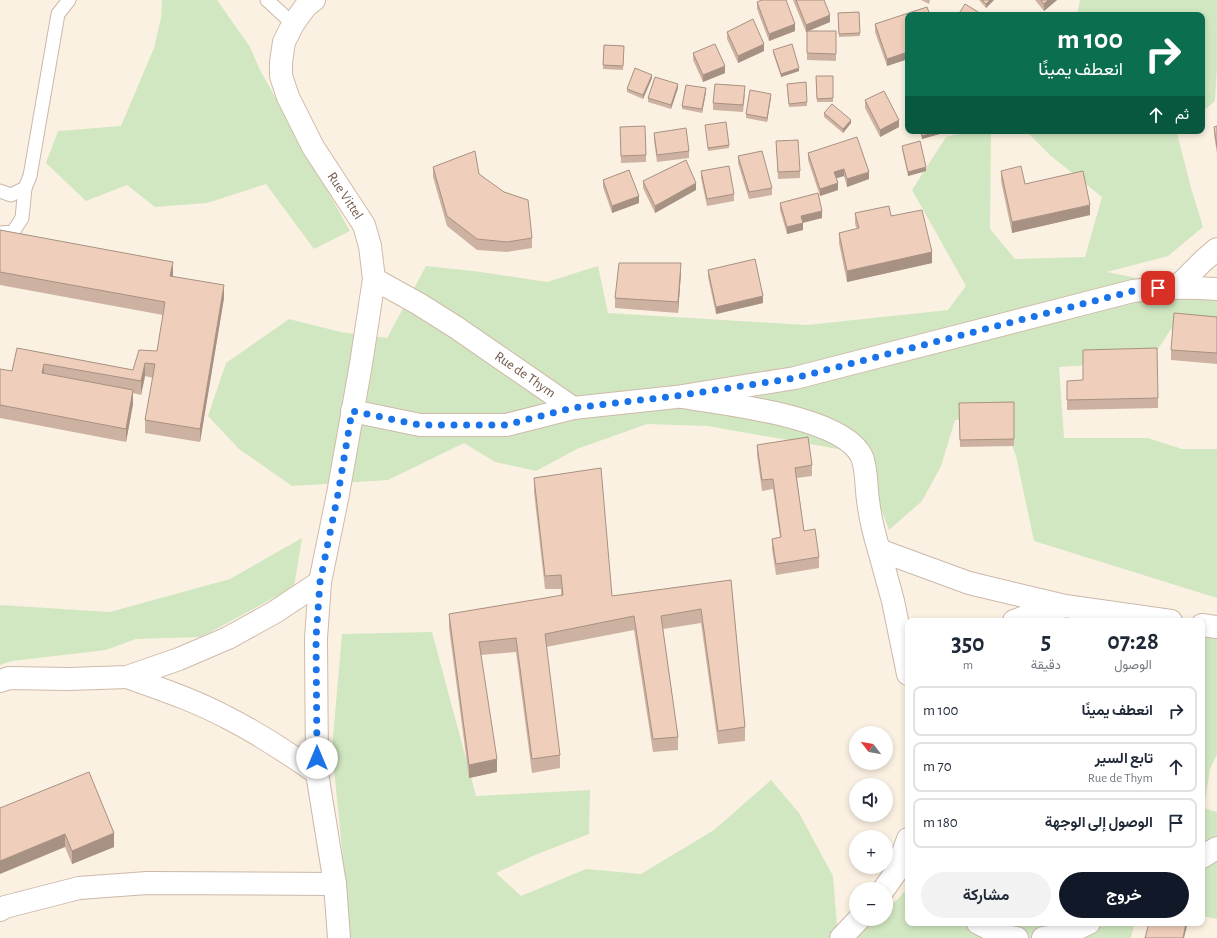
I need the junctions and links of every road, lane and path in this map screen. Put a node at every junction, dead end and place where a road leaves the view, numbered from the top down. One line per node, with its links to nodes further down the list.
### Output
1 (69, 0): 5 (lane)
2 (268, 0): 4 (lane)
3 (314, 0): 4 (street, Rue Vittel)
4 (292, 24): 9 (street, Rue Vittel)
5 (25, 188): 6 (lane); 7 (lane)
6 (0, 192)
7 (0, 233)
8 (1217, 249): 10 (street)
9 (374, 279): 13 (street, Rue de Thym); 14 (street, Rue Vittel)
10 (1177, 287): 11 (street); 12 (street)
11 (1217, 289)
12 (676, 396): 13 (street); 15 (street)
13 (572, 408): 14 (street)
14 (352, 411): 16 (street, Rue Vittel)
15 (880, 550): 17 (street); 22 (street)
16 (320, 582): 23 (street); 25 (street, Rue Vittel)
17 (1065, 606): 18 (street); 19 (street)
18 (1022, 618)
19 (1150, 618)
20 (1205, 625): 21 (street)
21 (1217, 627)
22 (905, 659)
23 (127, 677): 24 (street); 25 (street)
24 (0, 681)
25 (317, 773): 30 (street, Rue Vittel)
26 (1217, 848): 28 (street)
27 (905, 850): 29 (street)
28 (1205, 855)
29 (896, 881)
30 (335, 884): 31 (street); 35 (street, Rue Vittel)
31 (0, 910)
32 (852, 926): 36 (street)
33 (984, 926): 37 (street)
34 (1083, 926): 38 (street)
35 (339, 938)
36 (841, 938)
37 (1017, 938)
38 (1043, 938)

